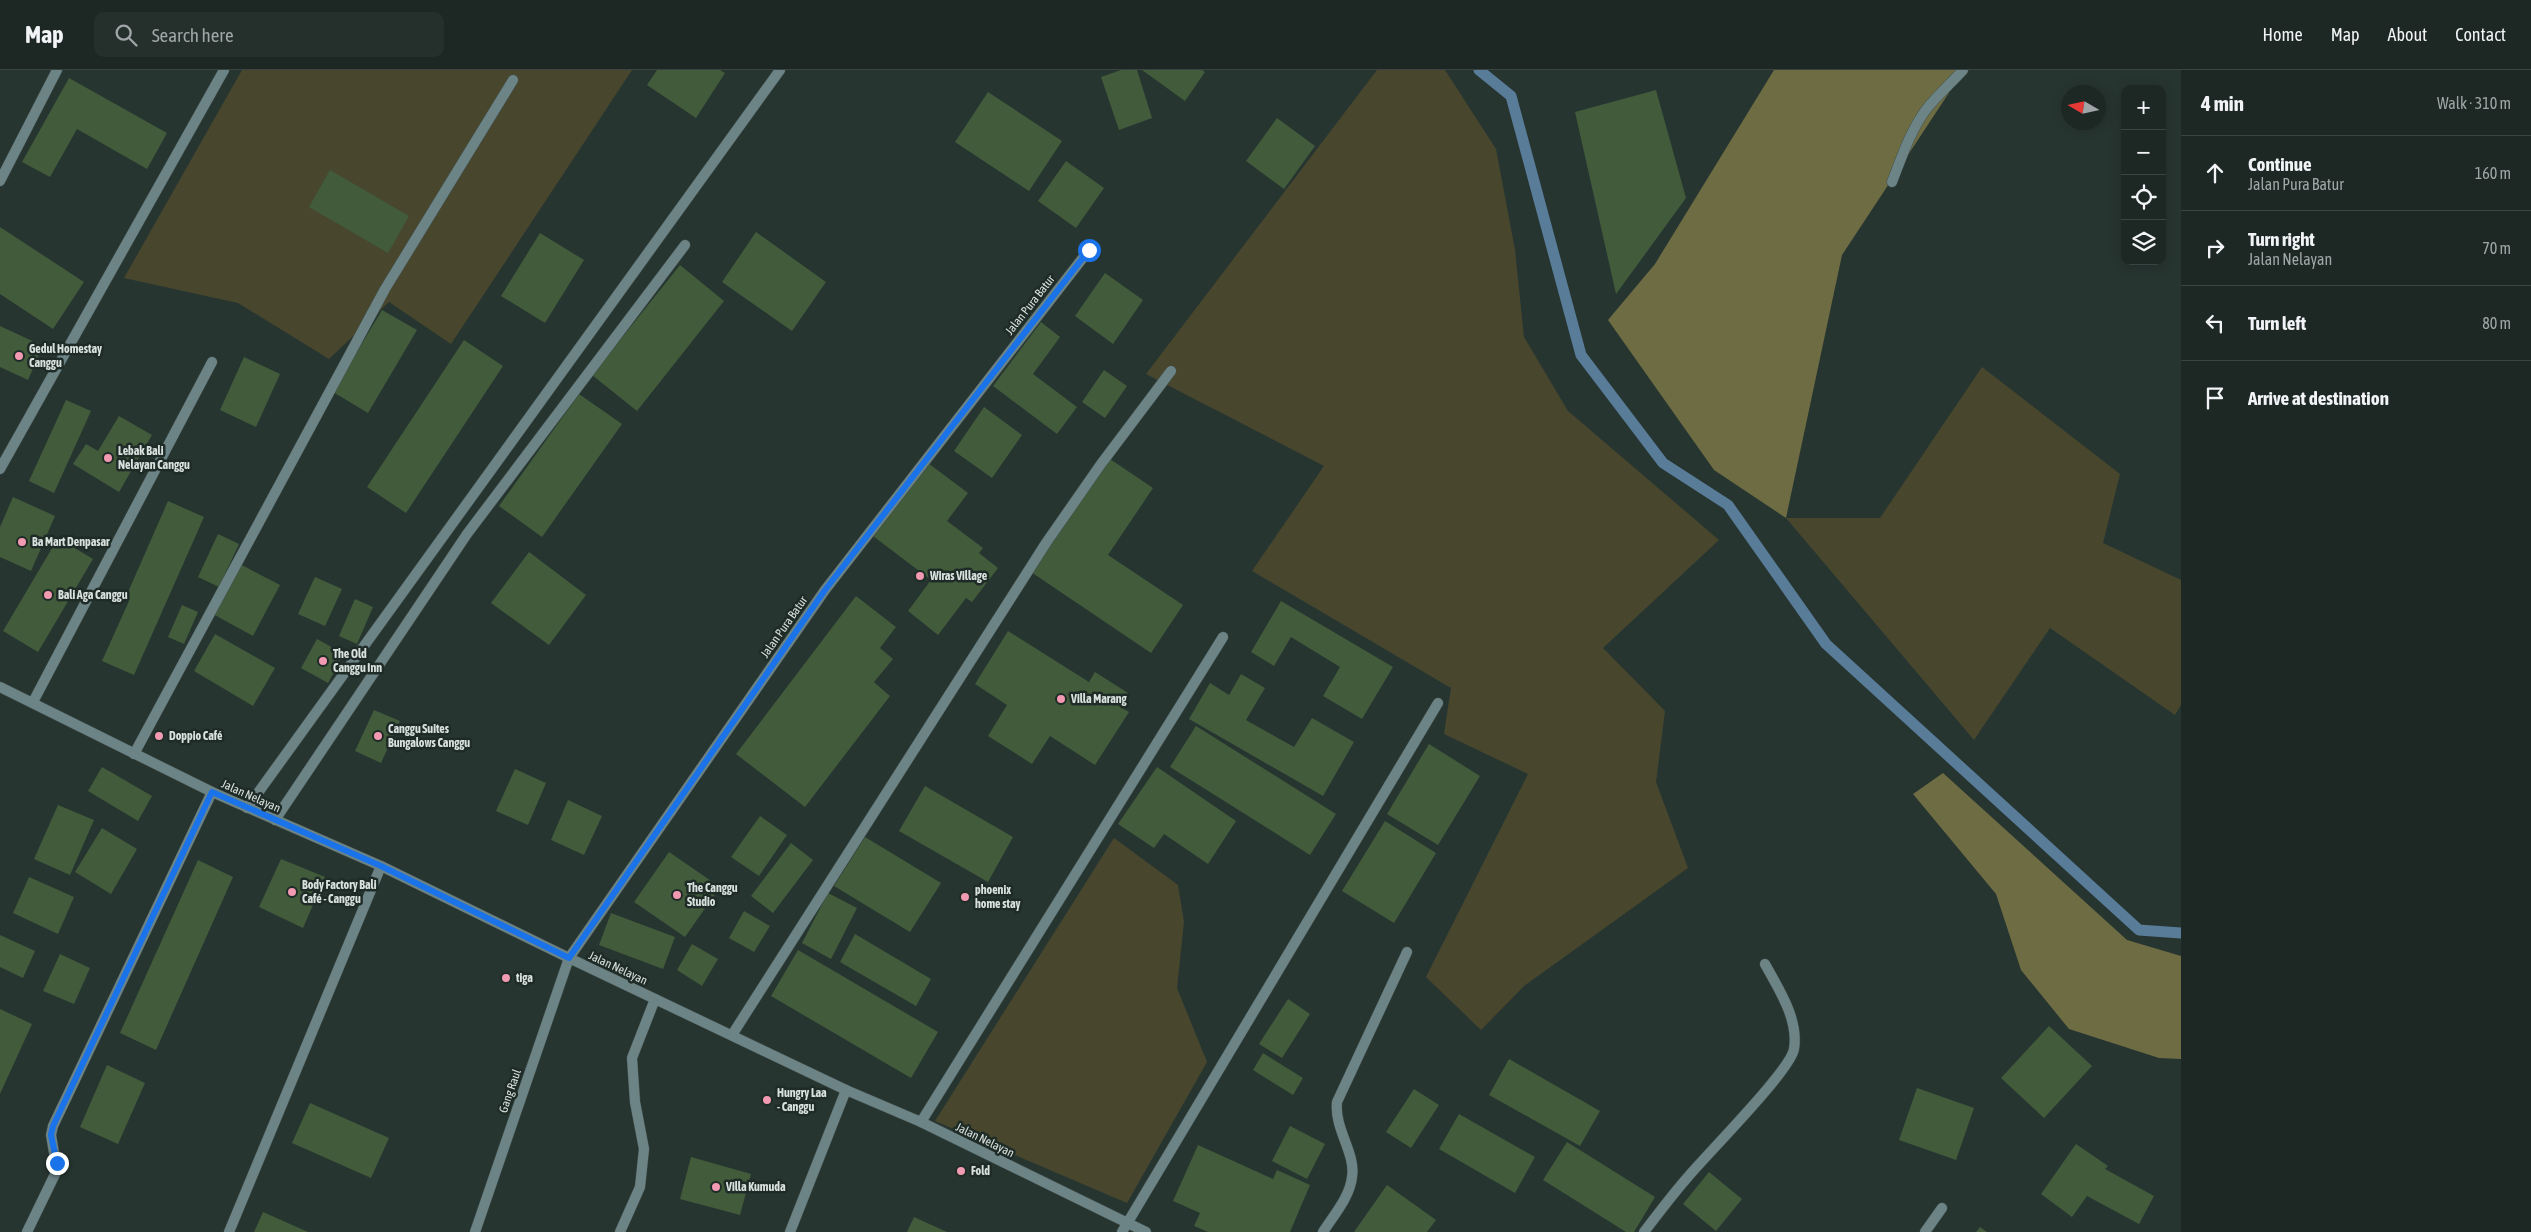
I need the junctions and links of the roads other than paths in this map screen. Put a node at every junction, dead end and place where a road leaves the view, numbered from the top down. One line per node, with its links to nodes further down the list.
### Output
1 (57, 70): 6 (street)
2 (224, 70): 12 (street)
3 (780, 70): 19 (street)
4 (1963, 70): 7 (street)
5 (514, 80): 17 (street)
6 (0, 181)
7 (1892, 182)
8 (685, 244): 20 (street)
9 (1089, 250): 23 (street, Jalan Pura Batur)
10 (212, 362): 15 (street)
11 (1171, 371): 26 (street)
12 (0, 469)
13 (1223, 637): 28 (street)
14 (0, 687): 15 (street, Jalan Nelayan)
15 (33, 702): 17 (street, Jalan Nelayan)
16 (1438, 703): 30 (street)
17 (134, 754): 18 (street, Jalan Nelayan)
18 (212, 792): 19 (street, Jalan Nelayan); 31 (street)
19 (247, 808): 20 (street, Jalan Nelayan)
20 (275, 820): 21 (street, Jalan Nelayan)
21 (381, 866): 23 (street, Jalan Nelayan); 32 (street)
22 (1407, 952): 37 (street)
23 (569, 958): 25 (street, Jalan Nelayan); 33 (street, Gang Raul)
24 (1764, 964): 38 (street)
25 (655, 999): 26 (street, Jalan Nelayan); 34 (street)
26 (732, 1035): 27 (street, Jalan Nelayan)
27 (846, 1090): 28 (street, Jalan Nelayan); 35 (street)
28 (921, 1122): 30 (street, Jalan Nelayan)
29 (1942, 1208): 39 (street)
30 (1124, 1227): 36 (street, Jalan Nelayan)
31 (27, 1232)
32 (229, 1232)
33 (475, 1232)
34 (620, 1232)
35 (790, 1232)
36 (1146, 1232)
37 (1323, 1232)
38 (1644, 1232)
39 (1925, 1232)

